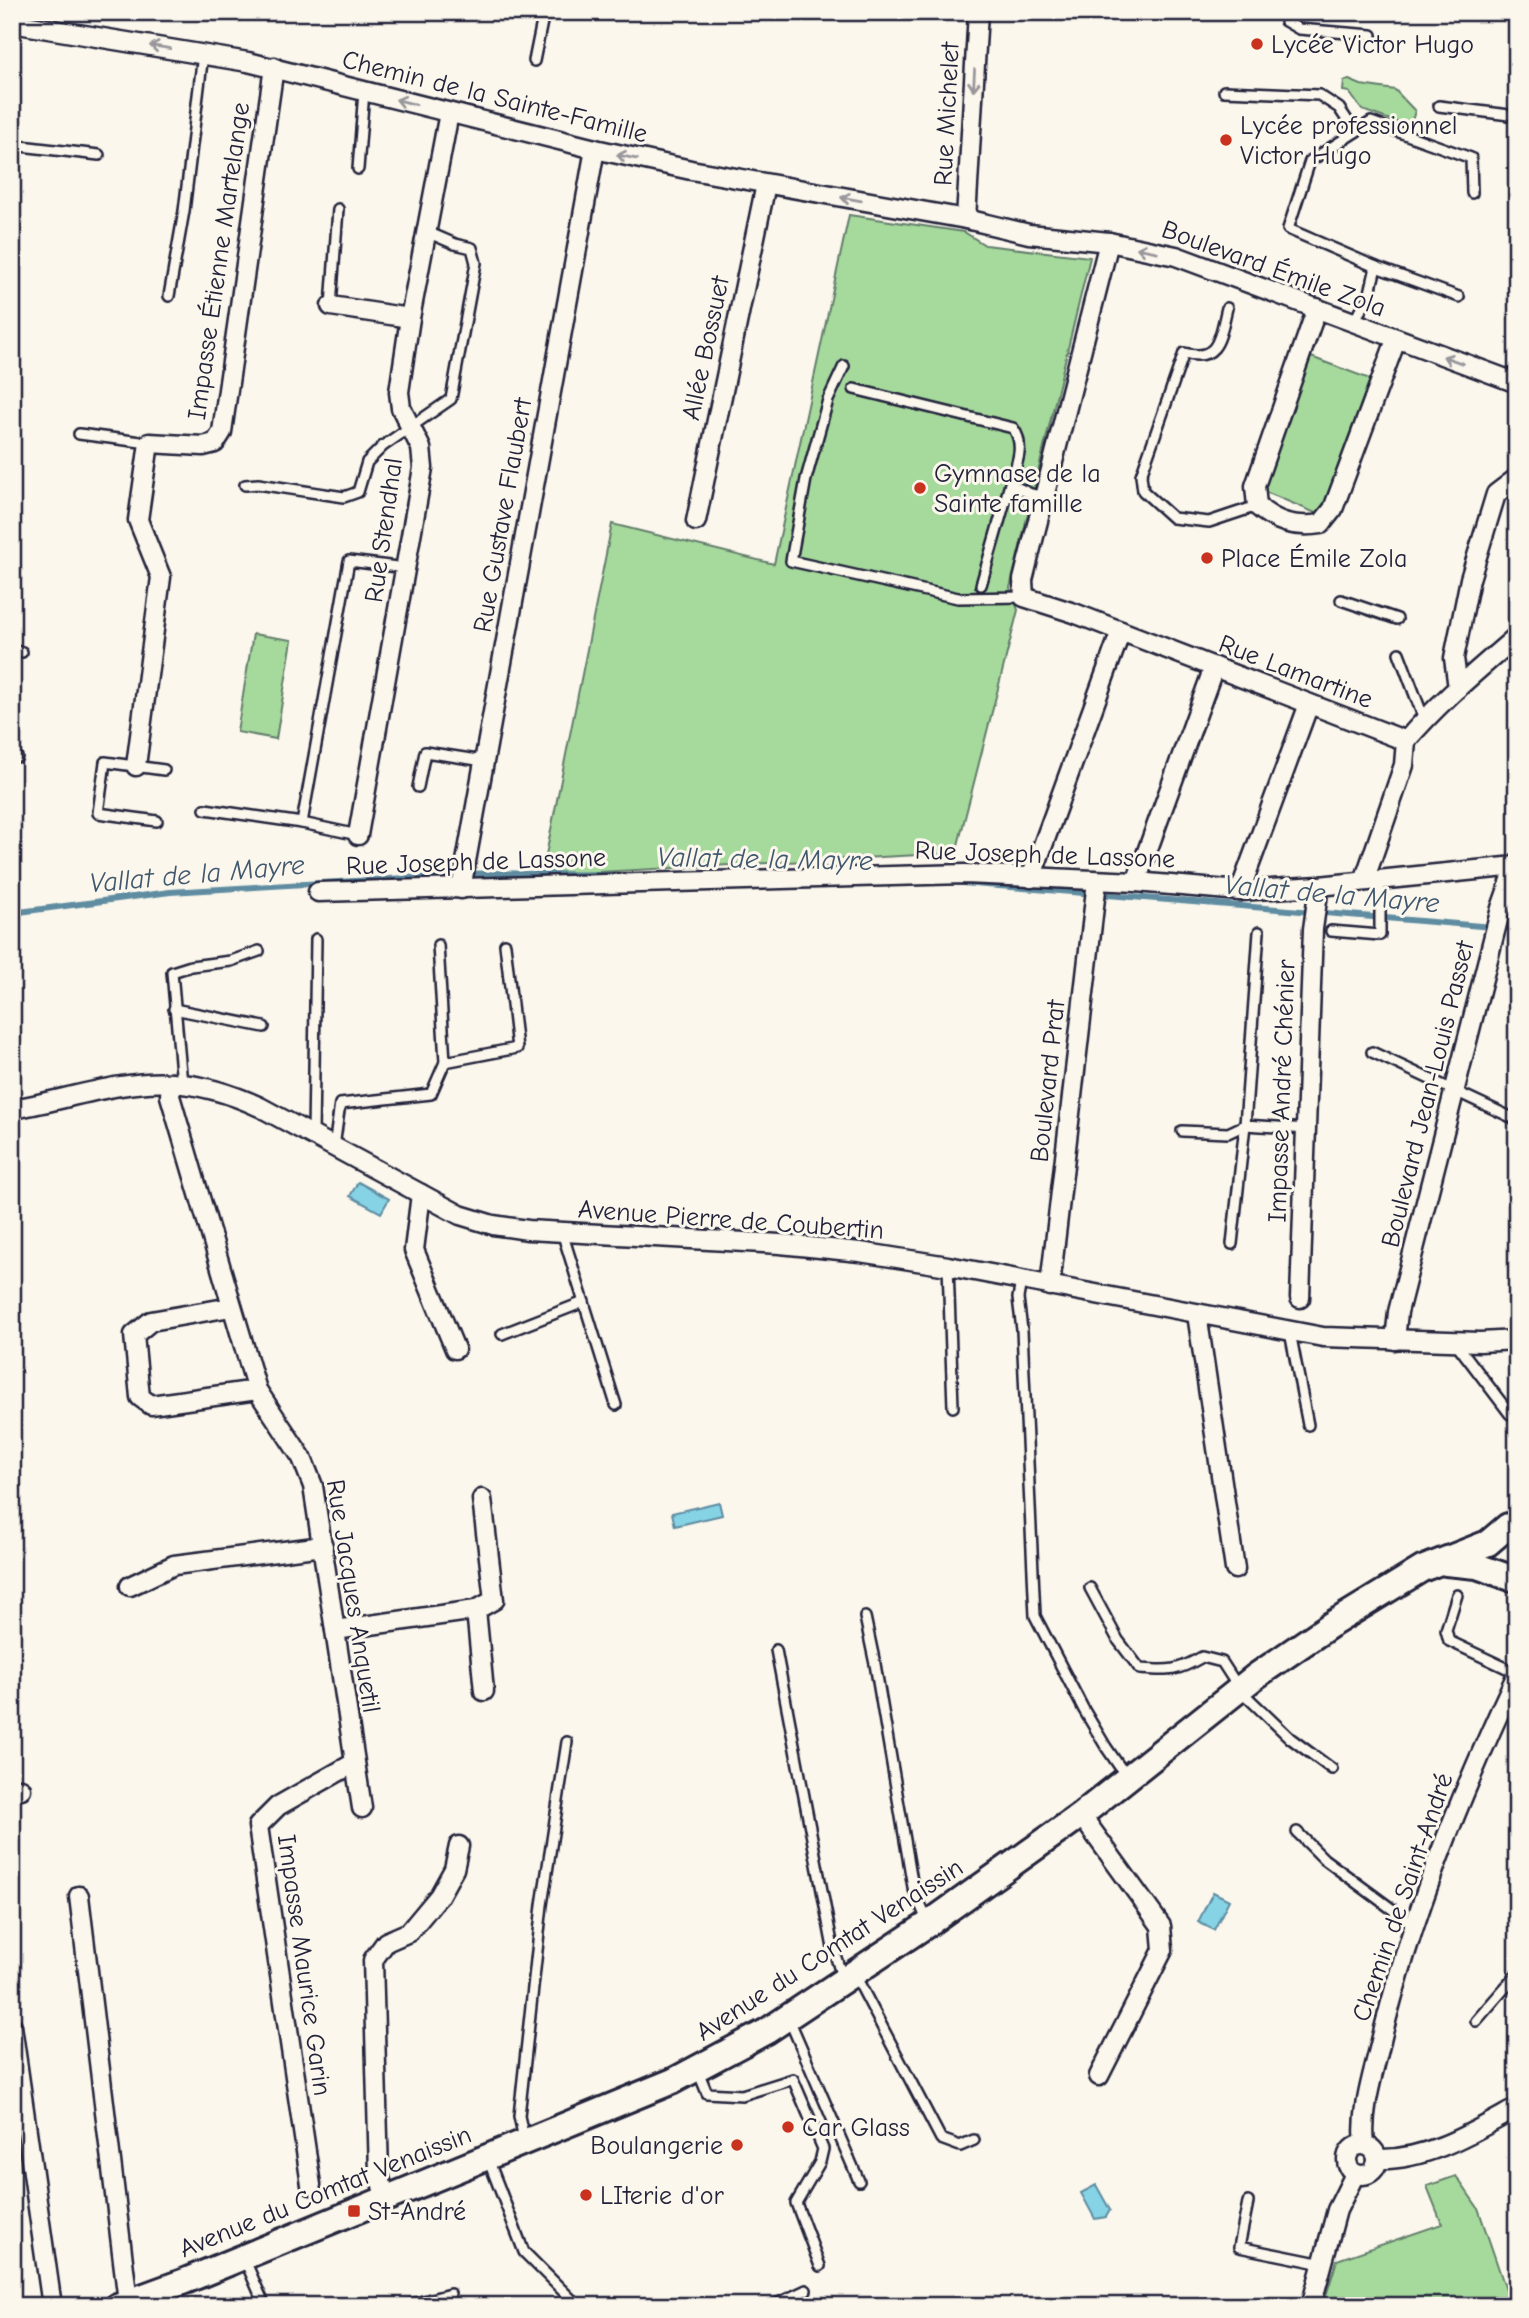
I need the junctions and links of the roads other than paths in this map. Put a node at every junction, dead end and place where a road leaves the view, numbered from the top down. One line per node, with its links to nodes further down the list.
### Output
1 (544, 12): 7 (lane)
2 (978, 12): 22 (street, Rue Michelet, one-way to 22)
3 (1285, 12): 5 (lane)
4 (12, 23): 6 (street, Chemin de la Sainte-Famille, one-way to 4)
5 (1372, 35)
6 (203, 54): 8 (street, Chemin de la Sainte-Famille); 26 (lane)
7 (534, 61)
8 (274, 67): 9 (street, Chemin de la Sainte-Famille); 39 (street, Impasse Étienne Martelange)
9 (364, 91): 12 (street, Chemin de la Sainte-Famille, one-way to 9); 18 (lane)
10 (1224, 91): 14 (lane)
11 (1439, 106): 13 (lane)
12 (449, 113): 16 (street, Chemin de la Sainte-Famille); 23 (street, Rue Stendhal)
13 (1517, 116)
14 (1355, 132): 20 (lane); 25 (lane)
15 (12, 145): 17 (lane)
16 (595, 149): 19 (street, Chemin de la Sainte-Famille, one-way to 16); 59 (street, Rue Gustave Flaubert)
17 (99, 155)
18 (358, 169)
19 (766, 184): 22 (street, Chemin de la Sainte-Famille, one-way to 19); 45 (street, Allée Bossuet)
20 (1472, 193)
21 (338, 209): 28 (lane)
22 (966, 219): 24 (street, Boulevard Émile Zola)
23 (427, 232): 31 (street, Rue Stendhal); 37 (lane)
24 (1109, 242): 30 (street, Boulevard Émile Zola, one-way to 24); 43 (street)
25 (1376, 267): 27 (lane); 32 (lane)
26 (169, 296)
27 (1459, 297)
28 (331, 306): 31 (street)
29 (1227, 308): 44 (lane)
30 (1317, 309): 32 (street, Boulevard Émile Zola); 44 (street)
31 (410, 318): 37 (street, Rue Stendhal)
32 (1353, 322): 33 (street, Boulevard Émile Zola)
33 (1396, 340): 35 (street, Boulevard Émile Zola, one-way to 33); 44 (street)
34 (845, 366): 48 (lane)
35 (1517, 383)
36 (854, 390): 41 (lane)
37 (411, 427): 42 (lane); 46 (street, Rue Stendhal)
38 (79, 434): 39 (lane)
39 (149, 443): 60 (street)
40 (1517, 478): 55 (street)
41 (1010, 484): 43 (lane); 47 (lane)
42 (245, 485)
43 (1044, 496): 48 (street)
44 (1257, 506)
45 (696, 522)
46 (405, 568): 65 (lane); 66 (street, Rue Stendhal)
47 (981, 585)
48 (1024, 597): 51 (street, Rue Lamartine)
49 (1341, 600): 50 (lane)
50 (1397, 619)
51 (1121, 631): 54 (street, Rue Lamartine); 68 (street)
52 (1517, 636): 55 (street)
53 (1399, 653): 57 (lane)
54 (1214, 667): 56 (street, Rue Lamartine); 71 (street)
55 (1458, 688): 57 (street)
56 (1309, 704): 58 (street, Rue Lamartine); 74 (street)
57 (1424, 719): 58 (street)
58 (1406, 741): 69 (street)
59 (484, 761): 62 (lane); 73 (street, Rue Gustave Flaubert)
60 (136, 766): 61 (lane); 64 (lane)
61 (164, 770)
62 (418, 787)
63 (205, 808): 65 (lane)
64 (157, 821)
65 (302, 823): 66 (lane)
66 (358, 835)
67 (1516, 864): 69 (street, Rue Joseph de Lassone); 87 (street, Boulevard Jean-Louis Passet)
68 (1031, 878): 70 (street, Rue Joseph de Lassone); 73 (street, Rue Joseph de Lassone)
69 (1372, 880): 72 (street, Rue Joseph de Lassone); 76 (lane)
70 (1097, 881): 71 (street, Rue Joseph de Lassone); 100 (street, Boulevard Prat)
71 (1136, 882): 74 (street, Rue Joseph de Lassone)
72 (1319, 886): 74 (street, Rue Joseph de Lassone); 91 (street, Impasse André Chénier)
73 (461, 889): 75 (street, Rue Joseph de Lassone)
74 (1240, 891)
75 (318, 892)
76 (1331, 931)
77 (1259, 932): 90 (lane)
78 (316, 939): 93 (lane)
79 (505, 944): 85 (lane)
80 (438, 945): 85 (lane)
81 (259, 951): 82 (lane)
82 (174, 1009): 83 (lane); 86 (lane)
83 (264, 1027)
84 (1372, 1052): 87 (lane)
85 (444, 1062): 94 (lane)
86 (176, 1083): 88 (street, Avenue Pierre de Coubertin); 93 (street, Avenue Pierre de Coubertin); 103 (street, Rue Jacques Anquetil)
87 (1455, 1091): 89 (lane); 107 (street, Boulevard Jean-Louis Passet)
88 (12, 1109)
89 (1517, 1120)
90 (1245, 1125): 91 (lane); 92 (lane); 97 (lane)
91 (1307, 1129): 101 (street, Impasse André Chénier)
92 (1182, 1131)
93 (313, 1135): 94 (street, Avenue Pierre de Coubertin)
94 (334, 1147): 95 (street, Avenue Pierre de Coubertin)
95 (421, 1194): 96 (street, Avenue Pierre de Coubertin); 110 (street)
96 (562, 1232): 98 (street, Avenue Pierre de Coubertin); 102 (lane)
97 (1232, 1244)
98 (948, 1266): 99 (street, Avenue Pierre de Coubertin); 113 (lane)
99 (1021, 1281): 100 (street, Avenue Pierre de Coubertin); 135 (lane)
100 (1051, 1286): 104 (street, Avenue Pierre de Coubertin)
101 (1300, 1298)
102 (584, 1302): 106 (lane); 112 (lane)
103 (231, 1307): 111 (street, Rue Jacques Anquetil); 111 (street)
104 (1197, 1314): 105 (street, Avenue Pierre de Coubertin); 120 (street)
105 (1290, 1332): 107 (street, Avenue Pierre de Coubertin); 115 (lane)
106 (502, 1334)
107 (1395, 1340): 109 (street, Avenue Pierre de Coubertin)
108 (1517, 1340): 109 (street, Avenue Pierre de Coubertin)
109 (1455, 1341): 114 (lane)
110 (455, 1349)
111 (257, 1390): 118 (street, Rue Jacques Anquetil)
112 (616, 1405)
113 (953, 1407)
114 (1510, 1414)
115 (1308, 1425)
116 (482, 1499): 125 (street)
117 (1512, 1520): 119 (main road, Avenue du Comtat Venaissin); 121 (main road)
118 (323, 1546): 122 (street); 127 (street, Rue Jacques Anquetil)
119 (1435, 1563): 121 (main road); 130 (main road, Avenue du Comtat Venaissin)
120 (1235, 1569)
121 (1514, 1581)
122 (130, 1586)
123 (1090, 1588): 130 (lane)
124 (1457, 1595): 129 (lane)
125 (475, 1610): 127 (street); 131 (street)
126 (865, 1617): 141 (lane)
127 (335, 1630): 133 (street, Rue Jacques Anquetil)
128 (776, 1650): 144 (lane)
129 (1517, 1674): 142 (street, Chemin de Saint-André)
130 (1240, 1690): 134 (lane); 135 (main road, Avenue du Comtat Venaissin)
131 (484, 1691)
132 (568, 1742): 152 (lane)
133 (354, 1763): 136 (street, Rue Jacques Anquetil); 158 (street, Impasse Maurice Garin)
134 (1332, 1769)
135 (1127, 1777): 137 (main road, Avenue du Comtat Venaissin)
136 (362, 1808)
137 (1081, 1815): 141 (main road, Avenue du Comtat Venaissin); 149 (street)
138 (1297, 1832): 142 (lane)
139 (459, 1846): 159 (street)
140 (79, 1896): 166 (street)
141 (928, 1924): 144 (main road, Avenue du Comtat Venaissin)
142 (1415, 1926): 153 (street, Chemin de Saint-André)
143 (1517, 1975): 146 (lane)
144 (849, 1978): 145 (main road, Avenue du Comtat Venaissin); 151 (lane)
145 (788, 2018): 148 (main road, Avenue du Comtat Venaissin); 157 (lane)
146 (1476, 2021)
147 (12, 2026): 167 (street)
148 (698, 2069): 152 (main road, Avenue du Comtat Venaissin); 163 (lane)
149 (1099, 2076)
150 (1517, 2108): 155 (street)
151 (974, 2140)
152 (524, 2141): 154 (main road, Avenue du Comtat Venaissin)
153 (1365, 2145): 155 (street); 156 (street)
154 (487, 2157): 159 (main road, Avenue du Comtat Venaissin); 170 (lane)
155 (1377, 2160): 156 (street)
156 (1355, 2174): 162 (street)
157 (859, 2181)
158 (311, 2185)
159 (385, 2198): 161 (main road, Avenue du Comtat Venaissin)
160 (1248, 2202): 162 (lane)
161 (243, 2256): 166 (main road, Avenue du Comtat Venaissin); 168 (lane)
162 (1323, 2264): 172 (street)
163 (820, 2266)
164 (806, 2290): 171 (lane)
165 (450, 2294): 169 (lane)
166 (122, 2304)
167 (52, 2306)
168 (265, 2306)
169 (404, 2306)
170 (578, 2306)
171 (772, 2306)
172 (1311, 2306)

